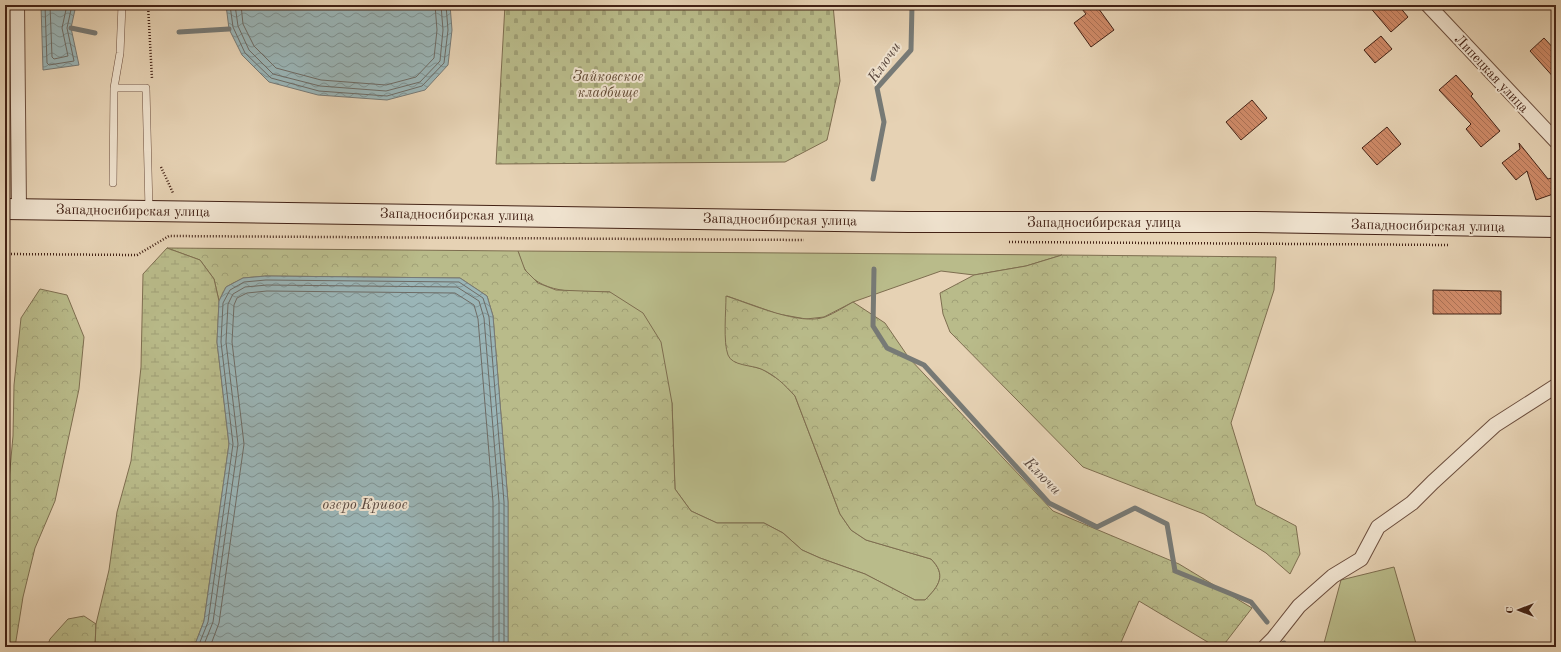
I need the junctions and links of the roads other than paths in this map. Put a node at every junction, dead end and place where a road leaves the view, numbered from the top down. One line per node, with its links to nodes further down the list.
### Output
1 (18, 5): 7 (street)
2 (122, 5): 4 (lane)
3 (1428, 5): 5 (street, Липецкая улица)
4 (114, 88): 6 (lane); 8 (lane)
5 (1556, 141)
6 (113, 183)
7 (12, 208): 8 (main road, Западносибирская улица)
8 (149, 210): 9 (main road, Западносибирская улица)
9 (1556, 227)
10 (1556, 386): 11 (street)
11 (1265, 647)

